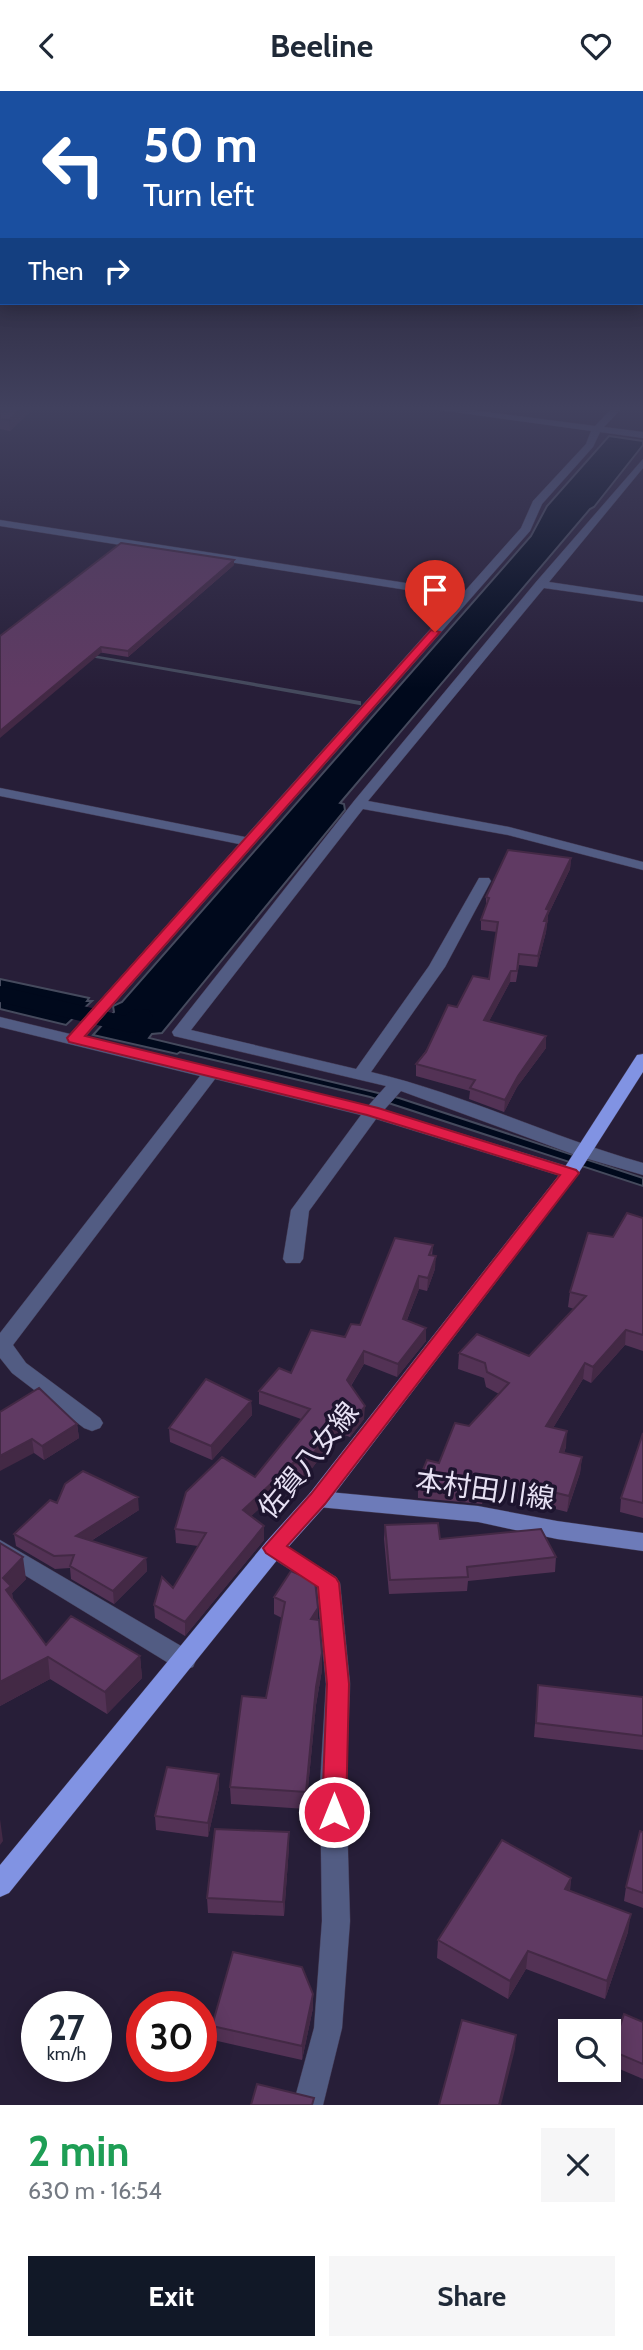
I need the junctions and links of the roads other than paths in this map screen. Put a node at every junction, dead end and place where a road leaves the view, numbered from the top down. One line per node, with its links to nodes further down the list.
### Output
1 (539, 501): 5 (street)
2 (610, 501): 4 (street)
3 (0, 523): 5 (street)
4 (540, 584): 6 (street); 8 (street)
5 (467, 596): 9 (street)
6 (643, 599)
7 (0, 792): 9 (street)
8 (359, 804): 10 (street); 16 (street)
9 (250, 842): 13 (street)
10 (643, 866)
11 (484, 881): 16 (street)
12 (0, 1022): 13 (street)
13 (75, 1038): 15 (street)
14 (643, 1059): 19 (main road, 佐賀八女線)
15 (212, 1072): 18 (street); 23 (street)
16 (361, 1074): 17 (street)
17 (398, 1084): 18 (street); 19 (street)
18 (372, 1112): 21 (street); 22 (street)
19 (584, 1152): 20 (street); 21 (main road, 佐賀八女線)
20 (643, 1169)
21 (570, 1173): 25 (main road, 佐賀八女線)
22 (293, 1259)
23 (1, 1345): 24 (street)
24 (92, 1423)
25 (318, 1499): 26 (main road, 本村田川線); 27 (main road, 佐賀八女線)
26 (643, 1542)
27 (274, 1548): 29 (main road, 佐賀八女線); 31 (street)
28 (0, 1549): 29 (street)
29 (184, 1660): 30 (main road, 佐賀八女線)
30 (0, 1885)
31 (308, 2105)

